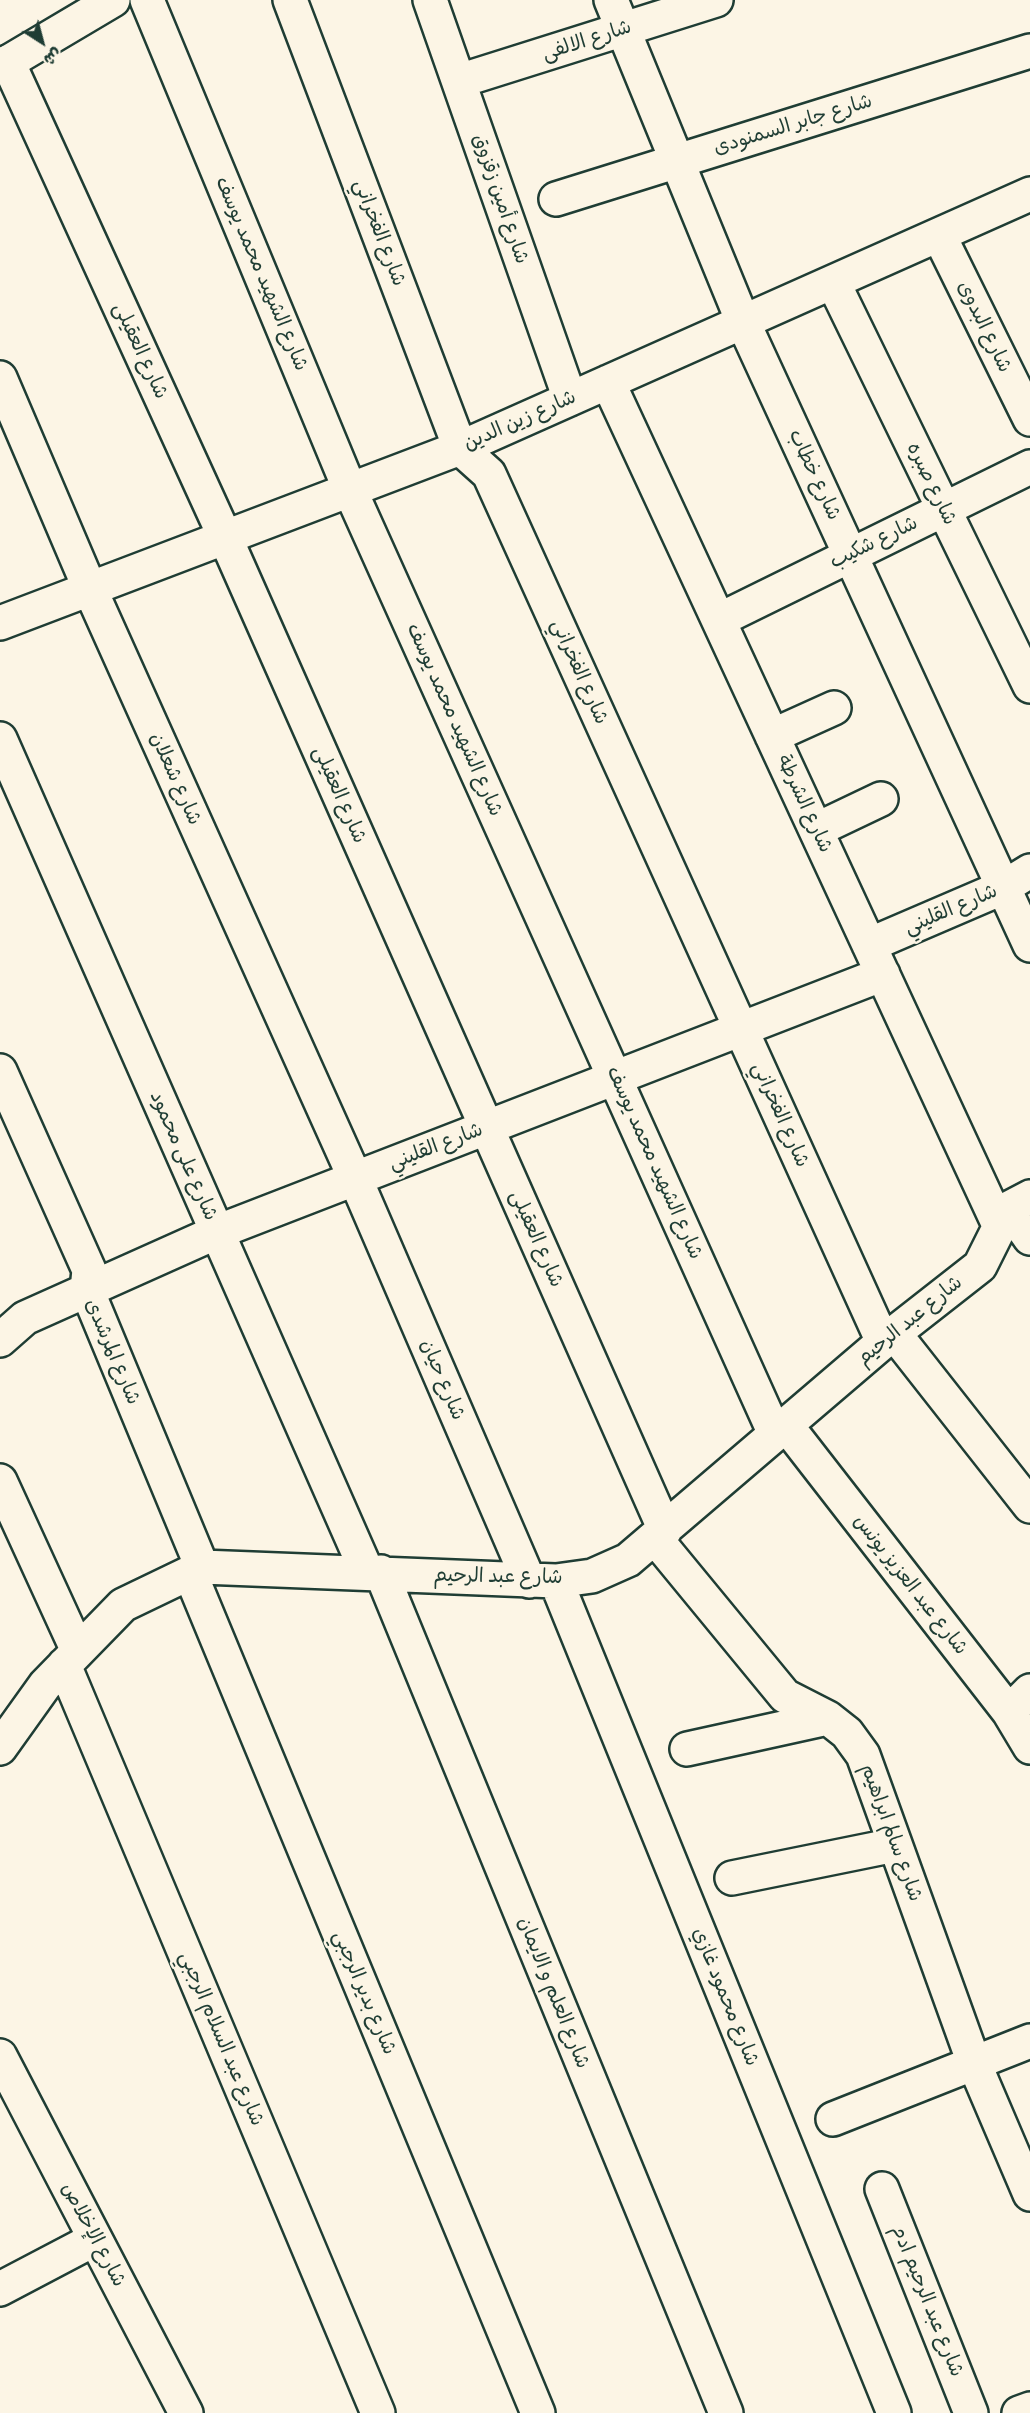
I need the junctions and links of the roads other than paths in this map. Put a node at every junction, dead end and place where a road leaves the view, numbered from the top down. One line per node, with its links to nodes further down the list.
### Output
1 (113, 0): 8 (street)
2 (147, 0): 22 (street, شارع الشهيد محمد يوسف)
3 (290, 0): 20 (street, شارع الفخراني)
4 (430, 0): 9 (street, شارع أمين زقزوق)
5 (716, 0): 6 (street, شارع الالفى)
6 (617, 15): 9 (street, شارع الالفى); 10 (street, شارع خطاب)
7 (1030, 51): 10 (street, شارع جابر السمنودى)
8 (4, 65): 24 (street, شارع العقيلى)
9 (459, 81): 18 (street, شارع أمين زقزوق)
10 (677, 161): 12 (street, شارع جابر السمنودى); 15 (street, شارع خطاب)
11 (1030, 194): 13 (street, شارع زين الدين)
12 (556, 199)
13 (939, 235): 14 (street, شارع زين الدين); 19 (street, شارع البدوى)
14 (832, 282): 15 (street, شارع زين الدين); 23 (street, شارع صبره)
15 (743, 322): 17 (street, شارع زين الدين); 25 (street, شارع خطاب)
16 (0, 378): 26 (street, شارع شعلان)
17 (608, 382): 18 (street, شارع زين الدين); 27 (street, شارع الشرطة)
18 (570, 399): 20 (street, شارع زين الدين)
19 (1030, 419)
20 (460, 448): 22 (street, شارع زين الدين); 38 (street, شارع الفخراني)
21 (1030, 467): 23 (street, شارع شكيب)
22 (350, 490): 24 (street, شارع زين الدين); 40 (street, شارع الشهيد محمد يوسف)
23 (944, 509): 25 (street, شارع شكيب); 29 (street, شارع صبره)
24 (225, 537): 26 (street, شارع زين الدين); 41 (street, شارع العقيلى)
25 (850, 555): 27 (street, شارع شكيب); 35 (street, شارع خطاب)
26 (90, 589): 28 (street, شارع زين الدين); 42 (street, شارع شعلان)
27 (718, 620): 31 (street, شارع الشرطة)
28 (0, 623)
29 (1030, 686)
30 (834, 708): 31 (street)
31 (772, 736): 34 (street, شارع الشرطة)
32 (0, 739): 44 (street, شارع على محمود)
33 (880, 799): 34 (street)
34 (816, 830): 37 (street, شارع الشرطة)
35 (1017, 879): 36 (street, شارع خطاب); 37 (street, شارع القليني)
36 (1030, 945)
37 (876, 959): 38 (street, شارع القليني); 43 (street, شارع الشرطة)
38 (741, 1028): 40 (street, شارع القليني); 47 (street, شارع الفخراني)
39 (0, 1071): 46 (street, شارع المرشدى)
40 (616, 1077): 41 (street, شارع القليني); 49 (street, شارع الشهيد محمد يوسف)
41 (487, 1127): 42 (street, شارع القليني); 52 (street, شارع العقيلى)
42 (355, 1178): 44 (street, شارع القليني); 55 (street, شارع حيان)
43 (1013, 1210): 45 (street, شارع الشرطة); 47 (street, شارع عبد الرحيم)
44 (217, 1232): 46 (street, شارع القليني); 54 (street, شارع على محمود)
45 (1030, 1238)
46 (87, 1290): 48 (street, شارع القليني); 53 (street, شارع المرشدى)
47 (888, 1337): 49 (street, شارع عبد الرحيم); 51 (street, شارع الفخراني)
48 (0, 1340)
49 (780, 1430): 52 (street, شارع عبد الرحيم); 57 (street, شارع عبد العزيز يونس)
50 (0, 1481): 56 (street, شارع عبد السلام الرجبي)
51 (1030, 1506)
52 (660, 1534): 55 (street, شارع عبد الرحيم); 58 (street, شارع سالم ابراهيم)
53 (196, 1570): 54 (street, شارع عبد الرحيم); 56 (street, شارع عبد الرحيم); 75 (street, شارع بدير الرجبي)
54 (374, 1572): 55 (street, شارع عبد الرحيم); 76 (street, شارع العلم و الايمان)
55 (542, 1581): 77 (street, شارع محمود غازي)
56 (71, 1658): 60 (street, شارع عبد الرحيم); 74 (street, شارع عبد السلام الرجبي)
57 (1019, 1702): 59 (street, شارع عبد العزيز يونس)
58 (828, 1718): 61 (street); 62 (street, شارع سالم ابراهيم)
59 (1030, 1747)
60 (0, 1749)
61 (687, 1749)
62 (895, 1845): 63 (street); 66 (street, شارع سالم ابراهيم)
63 (732, 1878)
64 (1030, 2041): 66 (street)
65 (0, 2056): 70 (street, شارع الإخلاص)
66 (974, 2063): 67 (street); 69 (street, شارع سالم ابراهيم)
67 (833, 2119)
68 (882, 2188): 78 (street, شارع عبد الرحيم ادم)
69 (1029, 2189)
70 (95, 2240): 71 (street); 73 (street, شارع الإخلاص)
71 (0, 2289)
72 (1030, 2409): 79 (street)
73 (186, 2413)
74 (378, 2413)
75 (538, 2413)
76 (726, 2413)
77 (894, 2413)
78 (971, 2413)
79 (1019, 2413)

